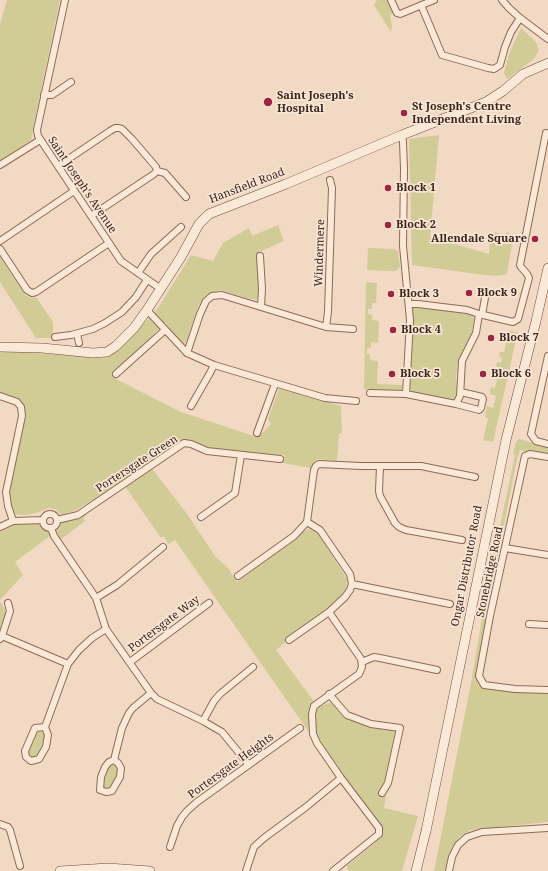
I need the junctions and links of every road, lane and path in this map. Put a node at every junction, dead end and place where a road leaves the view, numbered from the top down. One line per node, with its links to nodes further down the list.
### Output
1 (65, 0): 10 (street, Saint Joseph's Avenue)
2 (391, 0): 5 (street)
3 (434, 0): 5 (street)
4 (502, 0): 6 (street)
5 (421, 5): 6 (street)
6 (520, 18): 7 (street)
7 (548, 39)
8 (548, 63): 11 (street, Hansfield Road)
9 (71, 82): 10 (street)
10 (44, 95): 13 (street, Saint Joseph's Avenue)
11 (402, 135): 29 (street, Hansfield Road); 31 (street)
12 (546, 138): 34 (street)
13 (40, 140): 14 (street); 15 (street, Saint Joseph's Avenue)
14 (0, 165)
15 (58, 166): 16 (street); 18 (street, Saint Joseph's Avenue)
16 (157, 171): 19 (street); 20 (street)
17 (330, 180): 35 (street, Windermere)
18 (74, 191): 20 (street, Saint Joseph's Avenue); 22 (street)
19 (186, 197)
20 (91, 216): 23 (street, Saint Joseph's Avenue)
21 (181, 227): 27 (street)
22 (0, 240)
23 (109, 243): 24 (street); 27 (street, Saint Joseph's Avenue)
24 (0, 249)
25 (260, 256): 32 (street)
26 (548, 268): 107 (street, Ongar Distributor Road)
27 (138, 273): 28 (street, Saint Joseph's Avenue)
28 (147, 280): 29 (street, Saint Joseph's Avenue); 38 (street)
29 (161, 289): 33 (street, Hansfield Road)
30 (486, 292): 34 (street)
31 (409, 304): 34 (street); 49 (street)
32 (261, 307): 35 (street); 42 (street)
33 (147, 310): 37 (street); 41 (street, Hansfield Road)
34 (480, 314): 47 (street)
35 (326, 327): 36 (street)
36 (353, 329)
37 (165, 330): 42 (street); 45 (street)
38 (77, 334): 39 (street); 40 (street)
39 (54, 337)
40 (79, 343)
41 (0, 347)
42 (187, 353): 44 (street)
43 (548, 356): 55 (street)
44 (214, 365): 46 (street); 53 (street)
45 (116, 374)
46 (275, 384): 51 (street); 54 (street)
47 (460, 392): 52 (street); 52 (street)
48 (370, 393): 49 (street)
49 (406, 394): 52 (street)
50 (0, 396): 64 (street)
51 (356, 401)
52 (456, 404)
53 (191, 406)
54 (257, 433)
55 (548, 444)
56 (241, 455): 58 (street, Portersgate Green); 61 (street); 63 (street, Portersgate Green)
57 (548, 456): 70 (street, Stonebridge Road)
58 (280, 459)
59 (380, 466): 60 (street); 65 (street); 68 (street)
60 (475, 477)
61 (201, 518)
62 (43, 520): 63 (street); 64 (street); 67 (street)
63 (57, 520): 67 (street)
64 (13, 521): 66 (street)
65 (307, 522): 72 (street); 73 (street)
66 (0, 528)
67 (51, 528): 74 (street)
68 (462, 540)
69 (163, 547): 74 (street)
70 (505, 548): 71 (street); 89 (street, Stonebridge Road)
71 (548, 555)
72 (238, 576)
73 (352, 584): 77 (street); 78 (street)
74 (96, 598): 81 (street)
75 (8, 603): 82 (street)
76 (210, 603): 84 (street, Portersgate Way)
77 (450, 604)
78 (329, 612): 83 (street); 85 (street)
79 (528, 624): 80 (street)
80 (548, 625)
81 (106, 629): 84 (street); 86 (street)
82 (1, 638): 86 (street)
83 (289, 640)
84 (130, 662): 90 (street)
85 (362, 662): 88 (street); 91 (street)
86 (68, 664): 93 (street)
87 (253, 668): 92 (street)
88 (437, 670)
89 (548, 690)
90 (151, 692): 92 (street); 95 (street)
91 (329, 694): 97 (street); 98 (street)
92 (203, 721): 96 (street)
93 (45, 727): 93 (street)
94 (300, 728): 96 (street, Portersgate Heights)
95 (114, 760): 95 (street)
96 (249, 765): 101 (street, Portersgate Heights)
97 (341, 778): 103 (street); 106 (street)
98 (382, 793)
99 (0, 824): 102 (street)
100 (548, 828): 108 (street)
101 (170, 848)
102 (20, 866)
103 (338, 870)
104 (60, 871): 105 (street)
105 (150, 871)
106 (246, 871)
107 (416, 871)
108 (449, 871)

